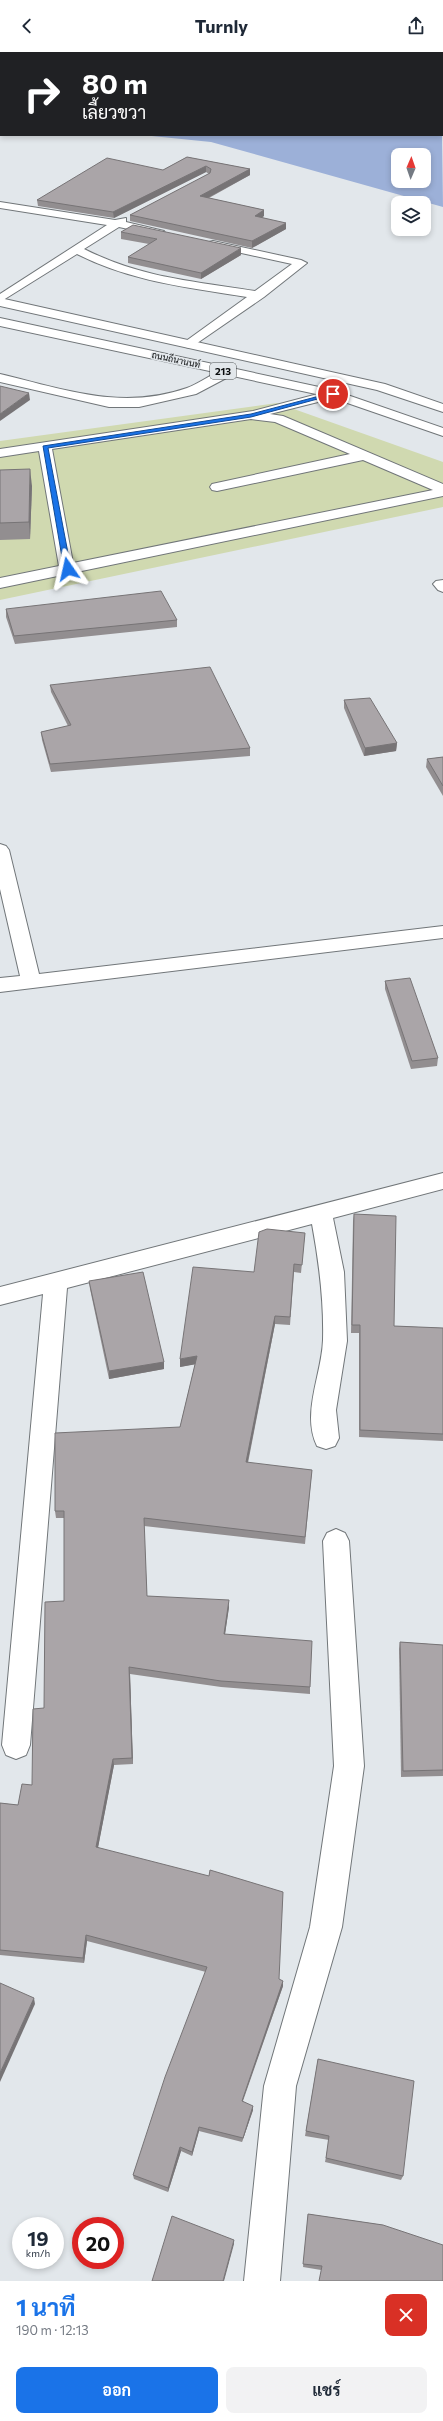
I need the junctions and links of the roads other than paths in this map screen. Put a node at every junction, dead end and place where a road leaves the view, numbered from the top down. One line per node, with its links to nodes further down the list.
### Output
1 (0, 205): 3 (street)
2 (135, 213): 3 (street)
3 (116, 223): 4 (street); 6 (street)
4 (170, 235)
5 (201, 242): 7 (street)
6 (76, 249): 7 (street); 8 (street)
7 (260, 295): 10 (street)
8 (0, 300): 10 (street, ถนนถีนานนท์ / 213)
9 (0, 322): 11 (street, ถนนถีนานนท์ / 213)
10 (190, 344): 14 (street, ถนนถีนานนท์ / 213)
11 (228, 372): 12 (street); 13 (street, ถนนถีนานนท์ / 213)
12 (0, 378)
13 (333, 394): 15 (street); 16 (street, ถนนถีนานนท์ / 213)
14 (443, 408)
15 (251, 415): 17 (street); 19 (street)
16 (443, 432)
17 (45, 447): 18 (street); 23 (street)
18 (0, 453)
19 (366, 455): 20 (street); 21 (street)
20 (217, 487)
21 (443, 489)
22 (443, 492): 23 (street)
23 (68, 569): 24 (street)
24 (0, 583)
25 (0, 850): 27 (street)
26 (443, 932): 27 (street)
27 (31, 980): 28 (street)
28 (0, 985)
29 (443, 1181): 30 (street)
30 (321, 1212): 31 (street); 33 (street)
31 (56, 1282): 32 (street); 35 (street)
32 (0, 1296)
33 (326, 1438)
34 (336, 1541): 36 (street)
35 (16, 1745)
36 (262, 2281)

